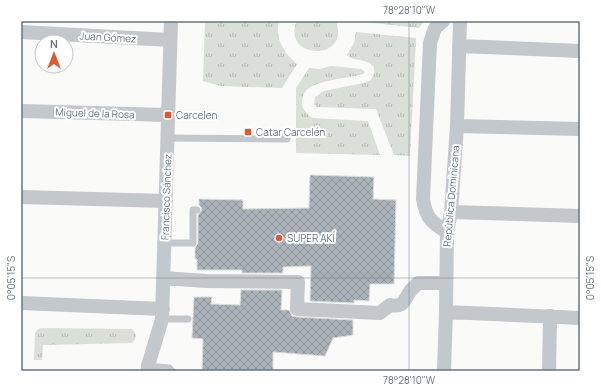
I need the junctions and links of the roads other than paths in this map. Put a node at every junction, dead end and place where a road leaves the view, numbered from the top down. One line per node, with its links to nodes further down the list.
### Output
1 (171, 21): 5 (street, Francisco Sánchez)
2 (443, 21): 19 (street)
3 (460, 21): 6 (street, República Dominicana)
4 (21, 32): 5 (street, Juan Gómez)
5 (170, 40): 9 (street, Francisco Sánchez)
6 (459, 46): 7 (street); 10 (street, República Dominicana)
7 (580, 50)
8 (21, 111): 9 (street, Miguel de la Rosa)
9 (168, 116): 12 (street, Francisco Sánchez)
10 (457, 126): 11 (street); 17 (street, República Dominicana)
11 (580, 129)
12 (168, 138): 13 (lane); 15 (street, Francisco Sánchez)
13 (287, 139)
14 (21, 197): 15 (street)
15 (166, 201): 20 (street, Francisco Sánchez)
16 (197, 210): 20 (lane)
17 (450, 212): 18 (street); 19 (street, República Dominicana)
18 (580, 216)
19 (447, 232): 22 (street, República Dominicana)
20 (165, 243): 21 (street, Francisco Sánchez)
21 (163, 278): 22 (street); 25 (street, Francisco Sánchez)
22 (446, 283): 24 (street, República Dominicana)
23 (21, 304): 25 (street)
24 (446, 312): 26 (street); 31 (street, República Dominicana)
25 (162, 314): 28 (lane); 29 (street, Francisco Sánchez)
26 (550, 316): 27 (street); 32 (street)
27 (580, 318)
28 (188, 319)
29 (148, 368): 30 (lane)
30 (172, 371)
31 (444, 371)
32 (549, 371)

